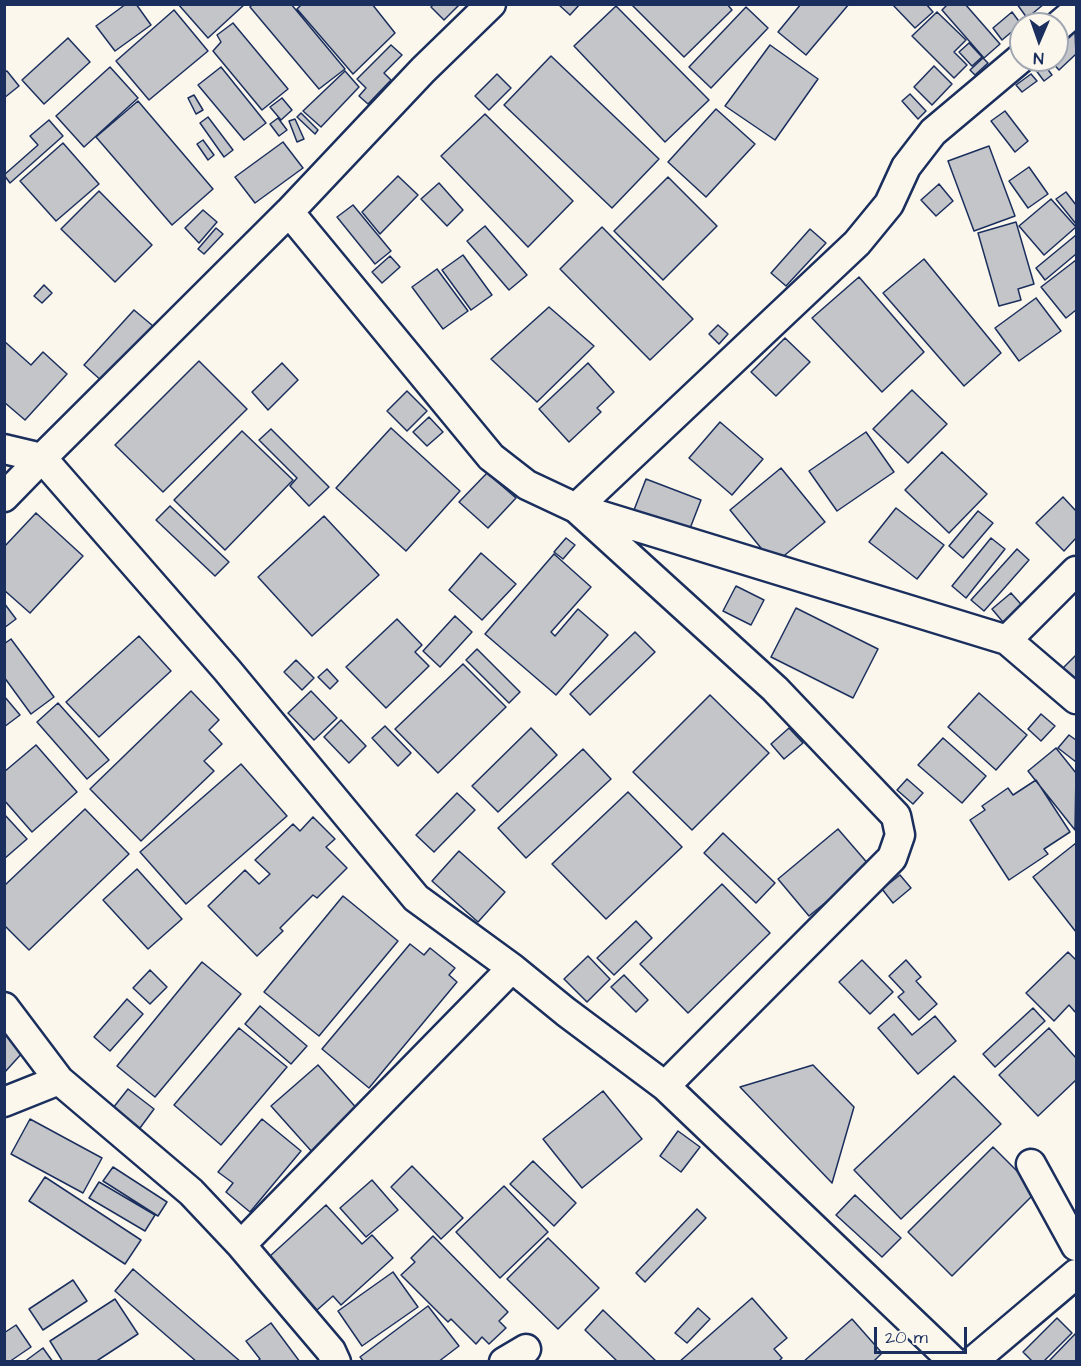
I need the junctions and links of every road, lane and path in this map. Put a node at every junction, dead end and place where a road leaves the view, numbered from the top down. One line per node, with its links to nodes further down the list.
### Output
1 (491, 4): 3 (street)
2 (1009, 68): 7 (street)
3 (289, 212): 5 (street); 7 (street)
4 (4, 449): 5 (street)
5 (42, 458): 6 (street); 11 (street)
6 (4, 497)
7 (576, 508): 9 (street); 14 (street)
8 (1077, 570): 9 (street)
9 (1007, 640): 10 (street)
10 (1077, 699)
11 (513, 968): 14 (street); 17 (street)
12 (4, 1007): 13 (street)
13 (59, 1080): 15 (street); 17 (street)
14 (665, 1086): 21 (street)
15 (4, 1102)
16 (1031, 1164): 18 (street)
17 (241, 1245): 20 (street)
18 (1077, 1246)
19 (1077, 1274): 22 (street)
20 (328, 1358)
21 (954, 1362)
22 (972, 1362)

